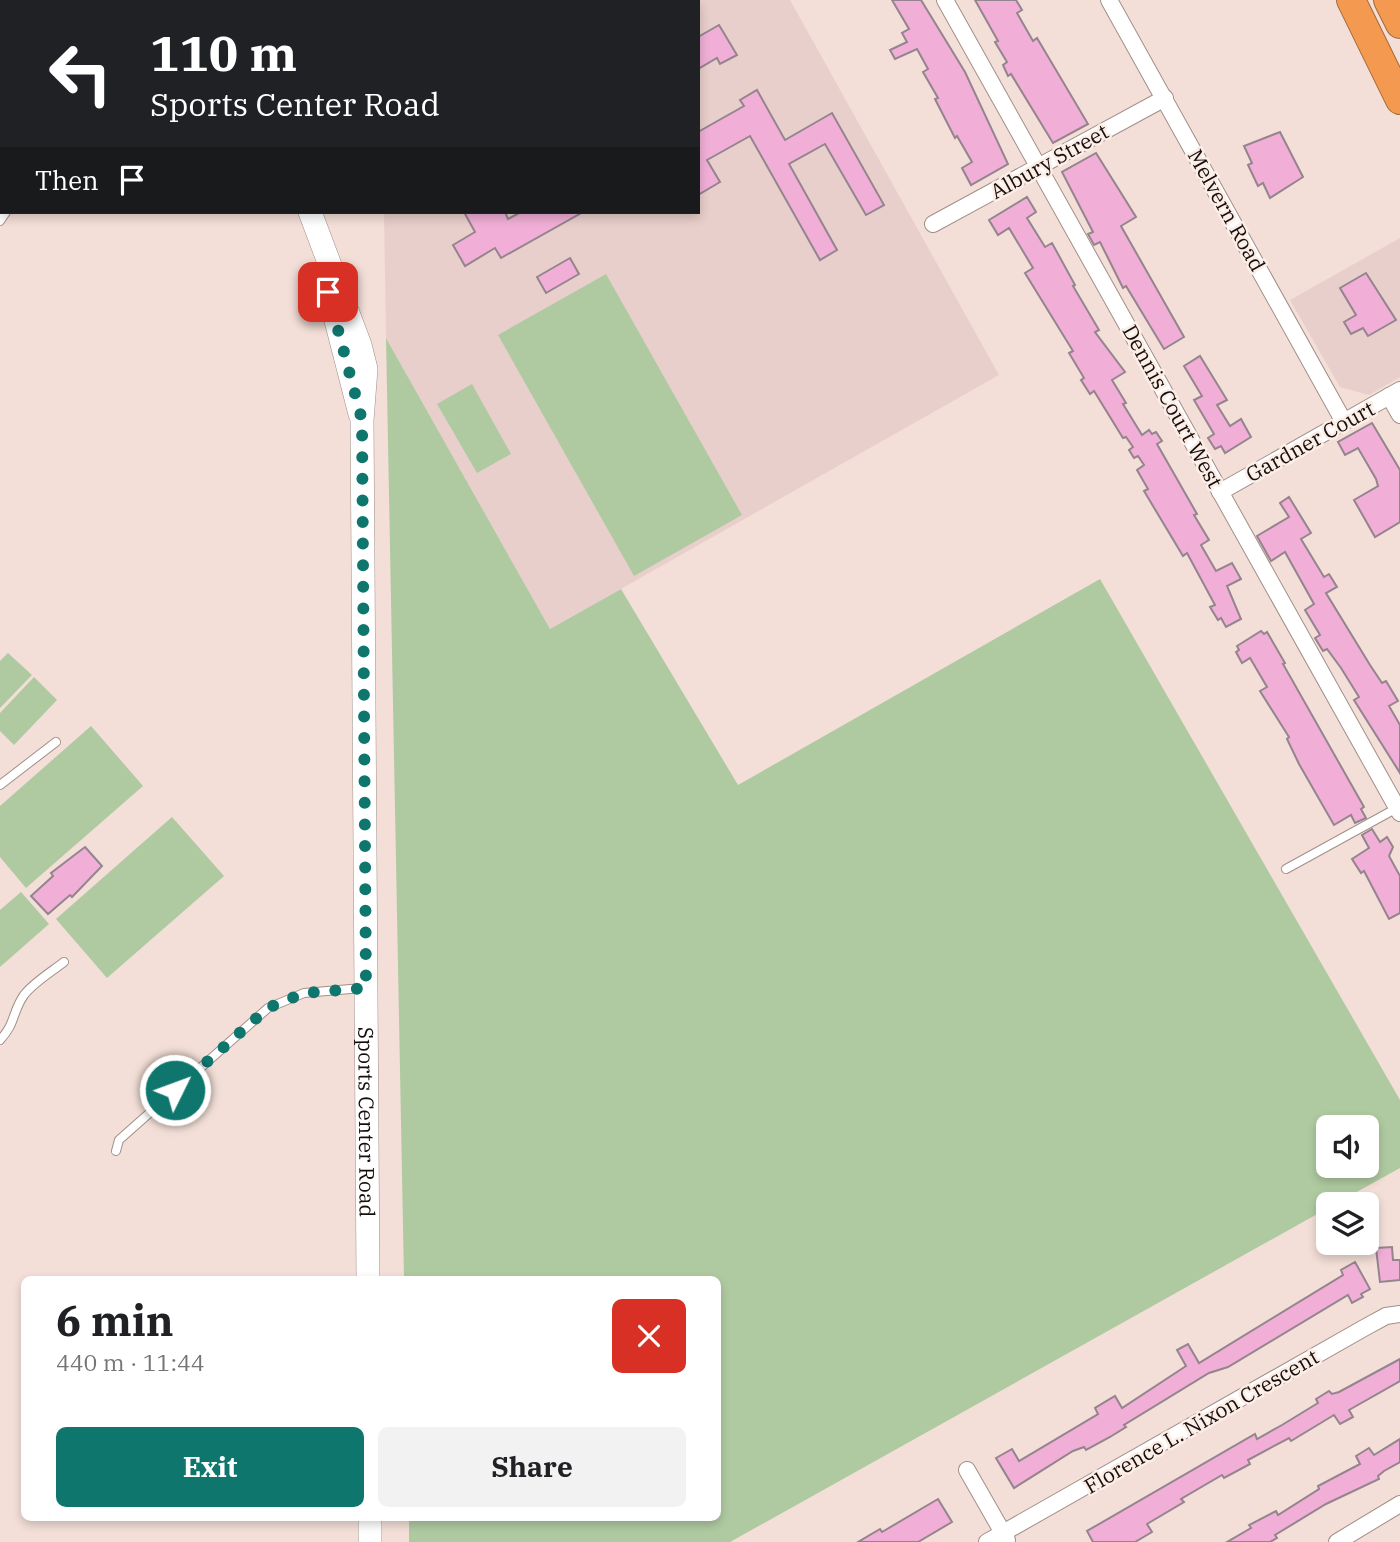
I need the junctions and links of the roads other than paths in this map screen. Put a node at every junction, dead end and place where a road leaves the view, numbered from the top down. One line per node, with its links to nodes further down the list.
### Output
1 (945, 0): 8 (street, Dennis Court West)
2 (1109, 0): 6 (street, Melvern Road)
3 (1351, 0): 7 (highway)
4 (1388, 0): 5 (highway)
5 (1400, 24)
6 (1165, 98): 8 (street, Albury Street); 15 (street, Melvern Road)
7 (1400, 100)
8 (1039, 167): 11 (street, Albury Street); 16 (street, Dennis Court West)
9 (298, 214): 14 (main road, Sports Center Road)
10 (311, 214): 14 (main road, Sports Center Road)
11 (933, 224)
12 (1394, 393): 13 (street); 15 (street, Gardner Court)
13 (1400, 415)
14 (362, 420): 23 (main road, Sports Center Road)
15 (1344, 422): 16 (street, Gardner Court)
16 (1220, 492): 20 (street, Dennis Court West)
17 (55, 742): 19 (lane)
18 (0, 774): 19 (lane)
19 (3, 783)
20 (1399, 809): 21 (lane)
21 (1286, 869)
22 (64, 962): 24 (lane)
23 (366, 988): 25 (lane); 26 (main road, Sports Center Road)
24 (0, 1040)
25 (116, 1151)
26 (369, 1276)
27 (1400, 1314): 31 (street, Florence L. Nixon Crescent)
28 (967, 1470): 31 (street)
29 (1400, 1504): 32 (street)
30 (370, 1521): 33 (main road)
31 (1006, 1537): 34 (street, Florence L. Nixon Crescent)
32 (1345, 1540)
33 (370, 1542)
34 (987, 1542)

